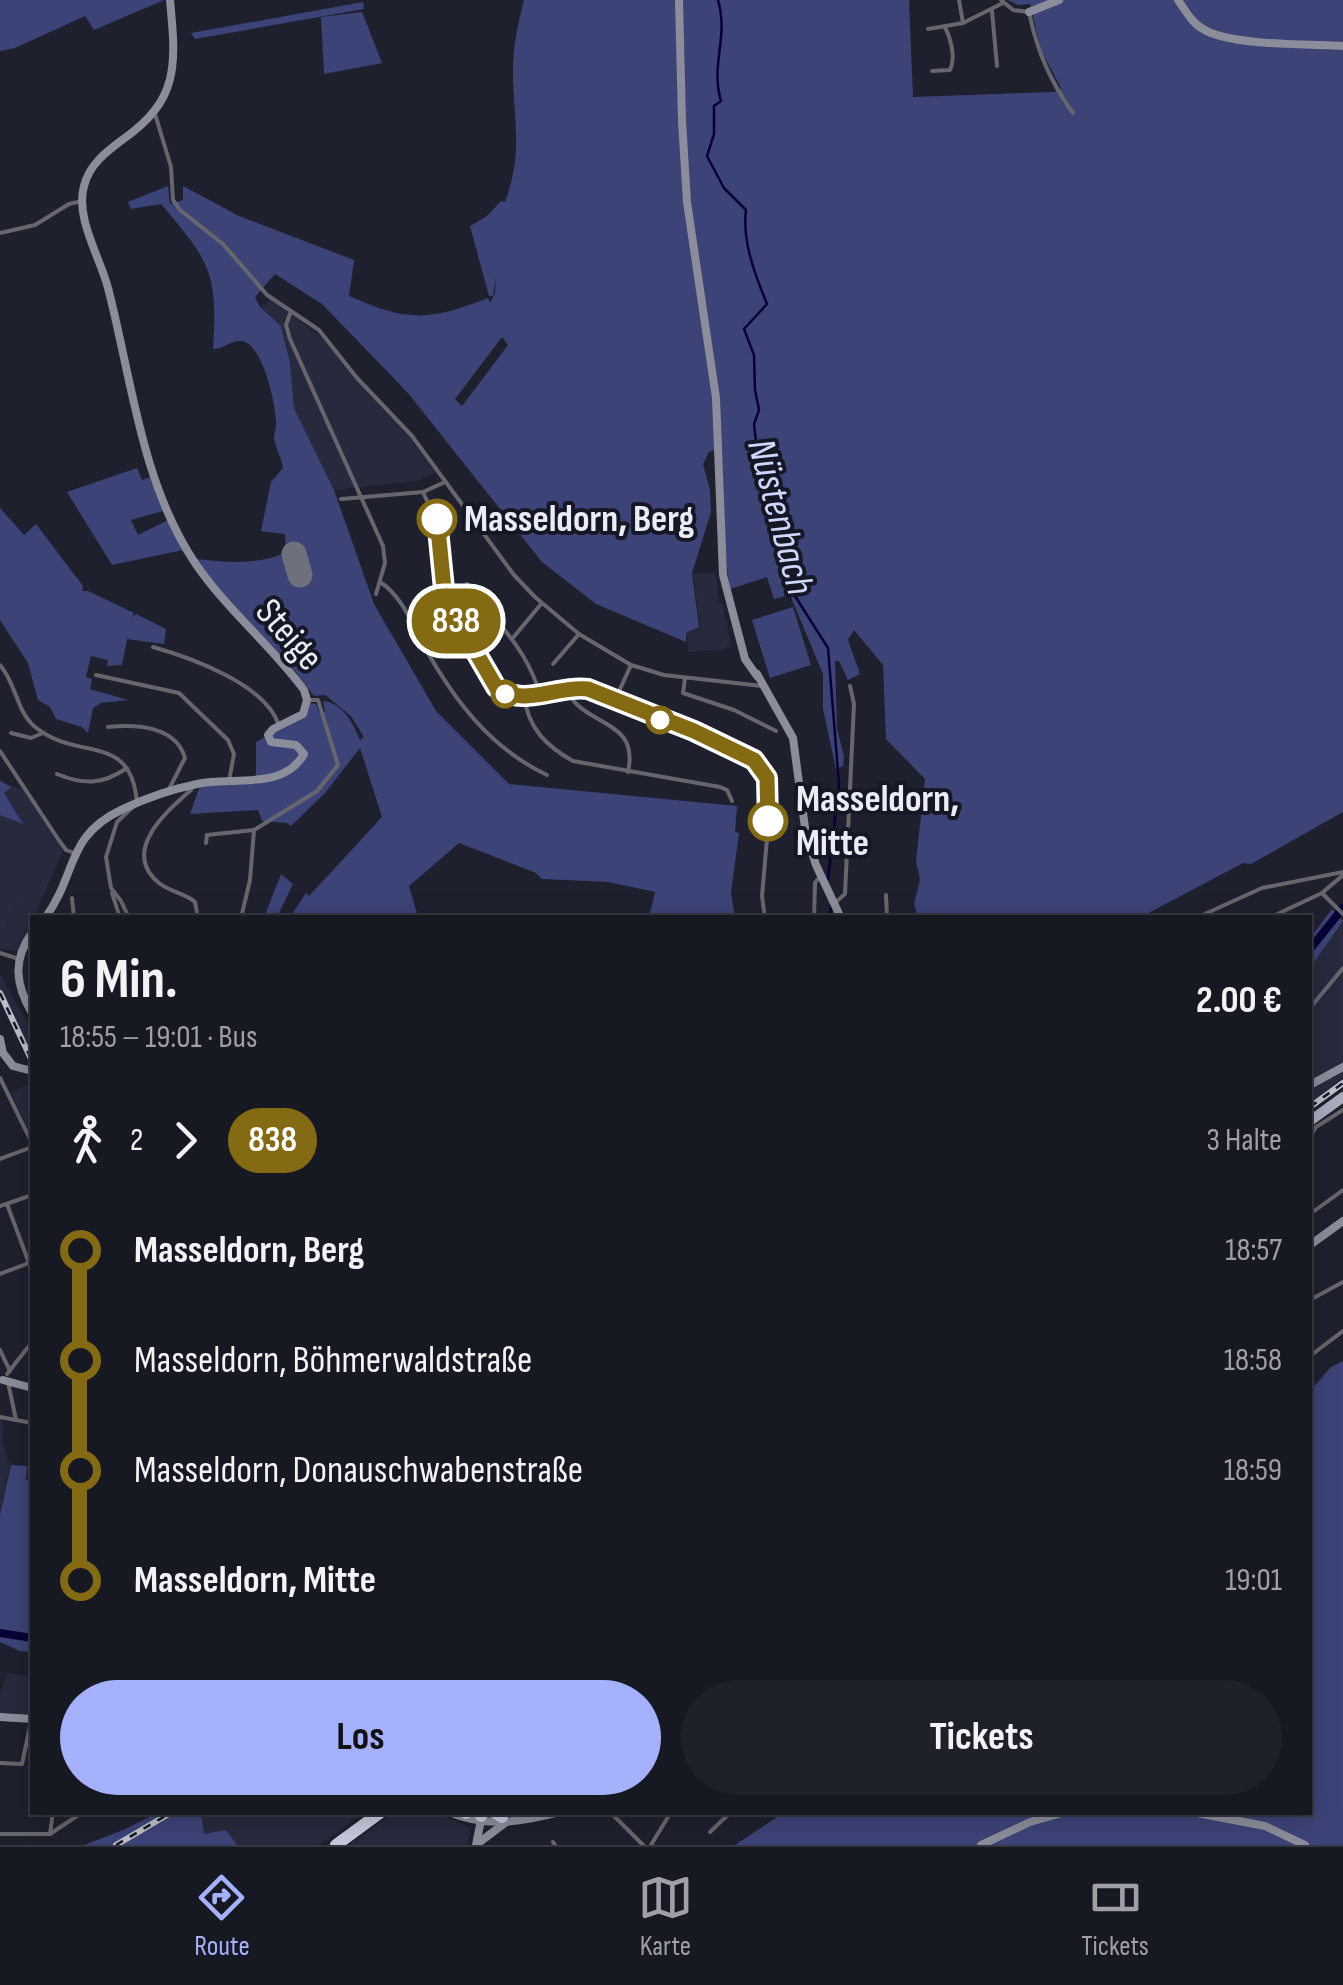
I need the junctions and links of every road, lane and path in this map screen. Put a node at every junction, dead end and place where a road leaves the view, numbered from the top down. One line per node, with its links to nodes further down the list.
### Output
1 (170, 0): 16 (street)
2 (680, 0): 36 (street)
3 (959, 0): 9 (street)
4 (1059, 0): 8 (street)
5 (1178, 0): 12 (street)
6 (1002, 2): 7 (street); 8 (street)
7 (992, 10): 9 (street); 13 (street)
8 (1028, 12): 15 (street)
9 (963, 23): 10 (street)
10 (945, 27): 11 (street); 14 (street)
11 (928, 29)
12 (1343, 46)
13 (997, 66)
14 (932, 72)
15 (1073, 113)
16 (155, 114): 17 (street); 19 (street)
17 (82, 201): 18 (street); 41 (street, Steige)
18 (0, 233)
19 (291, 311): 20 (street); 22 (street)
20 (445, 482): 21 (street); 27 (street)
21 (422, 492): 22 (street); 40 (street)
22 (362, 497): 23 (street); 24 (street)
23 (341, 499)
24 (380, 582): 26 (street); 52 (street)
25 (467, 584): 29 (street)
26 (376, 594)
27 (542, 603): 28 (street); 29 (street)
28 (579, 634): 31 (street); 33 (street)
29 (512, 639): 39 (street)
30 (153, 647): 43 (street)
31 (554, 664)
32 (0, 665): 47 (street)
33 (631, 665): 35 (street); 42 (street)
34 (96, 674): 53 (street)
35 (685, 678): 36 (street); 45 (street)
36 (762, 686): 62 (street)
37 (850, 686): 67 (street)
38 (566, 689): 39 (street); 42 (street); 50 (street)
39 (540, 694): 40 (street)
40 (524, 696): 50 (street)
41 (307, 700): 43 (street, Steige); 58 (street)
42 (616, 700): 76 (street)
43 (279, 726): 53 (street, Steige)
44 (108, 727): 55 (street)
45 (776, 731)
46 (11, 733): 47 (street)
47 (43, 733): 49 (street)
48 (0, 751): 60 (street)
49 (128, 767): 51 (street); 57 (street)
50 (628, 772): 56 (street)
51 (57, 774)
52 (547, 775)
53 (229, 781): 54 (street, Steige)
54 (192, 784): 55 (street, Steige); 74 (street)
55 (167, 793): 57 (street, Steige)
56 (732, 801)
57 (137, 803): 60 (street, Steige); 63 (street)
58 (254, 830): 59 (street); 75 (street)
59 (206, 844)
60 (74, 853): 70 (street, Steige)
61 (1343, 873): 64 (street); 80 (street)
62 (821, 875): 67 (street); 77 (street)
63 (111, 888): 72 (street); 73 (street)
64 (1322, 893): 68 (street); 69 (street)
65 (886, 895): 79 (street)
66 (72, 898): 71 (street)
67 (836, 902): 78 (street)
68 (1283, 914)
69 (1343, 914)
70 (47, 915)
71 (74, 915)
72 (119, 915)
73 (127, 915)
74 (197, 915)
75 (242, 915)
76 (764, 915)
77 (814, 915)
78 (841, 915)
79 (887, 915)
80 (1203, 915)
81 (30, 938): 83 (street)
82 (0, 953): 83 (street)
83 (20, 959): 86 (street)
84 (1343, 968): 87 (street)
85 (30, 990): 86 (street)
86 (21, 993): 88 (street)
87 (1312, 1006)
88 (30, 1009)
89 (0, 1039): 91 (street)
90 (1343, 1066): 93 (street)
91 (30, 1071)
92 (0, 1078): 99 (street)
93 (1312, 1089)
94 (1343, 1093): 96 (main road); 97 (main road)
95 (1343, 1110): 98 (street)
96 (1312, 1112)
97 (1312, 1119)
98 (1312, 1133)
99 (30, 1141)
100 (30, 1146): 101 (street)
101 (0, 1159)
102 (1343, 1190): 106 (street)
103 (30, 1196): 104 (street)
104 (8, 1204): 105 (street); 109 (street)
105 (0, 1206)
106 (1312, 1213)
107 (1343, 1221): 108 (street)
108 (1312, 1244)
109 (0, 1274)
110 (1343, 1282): 111 (street)
111 (1312, 1299)
112 (1343, 1332): 115 (street)
113 (30, 1345): 116 (street)
114 (0, 1350): 116 (street)
115 (1312, 1355)
116 (5, 1378): 117 (street); 119 (street)
117 (28, 1384)
118 (0, 1418): 119 (street)
119 (19, 1420): 120 (street)
120 (30, 1423)
121 (0, 1717): 122 (street)
122 (30, 1719)
123 (30, 1728): 124 (street)
124 (0, 1763)
125 (53, 1815): 138 (street)
126 (78, 1815): 138 (street)
127 (364, 1815): 140 (highway)
128 (377, 1815): 141 (highway)
129 (548, 1815): 135 (street)
130 (613, 1815): 142 (street)
131 (670, 1815): 143 (street)
132 (729, 1815): 136 (street)
133 (1054, 1815): 144 (street)
134 (1208, 1815): 145 (street)
135 (482, 1816): 139 (street); 139 (street); 139 (street)
136 (710, 1832)
137 (0, 1834): 138 (street)
138 (50, 1834)
139 (478, 1842)
140 (325, 1845)
141 (336, 1845)
142 (643, 1845)
143 (651, 1845)
144 (981, 1845)
145 (1305, 1845)

